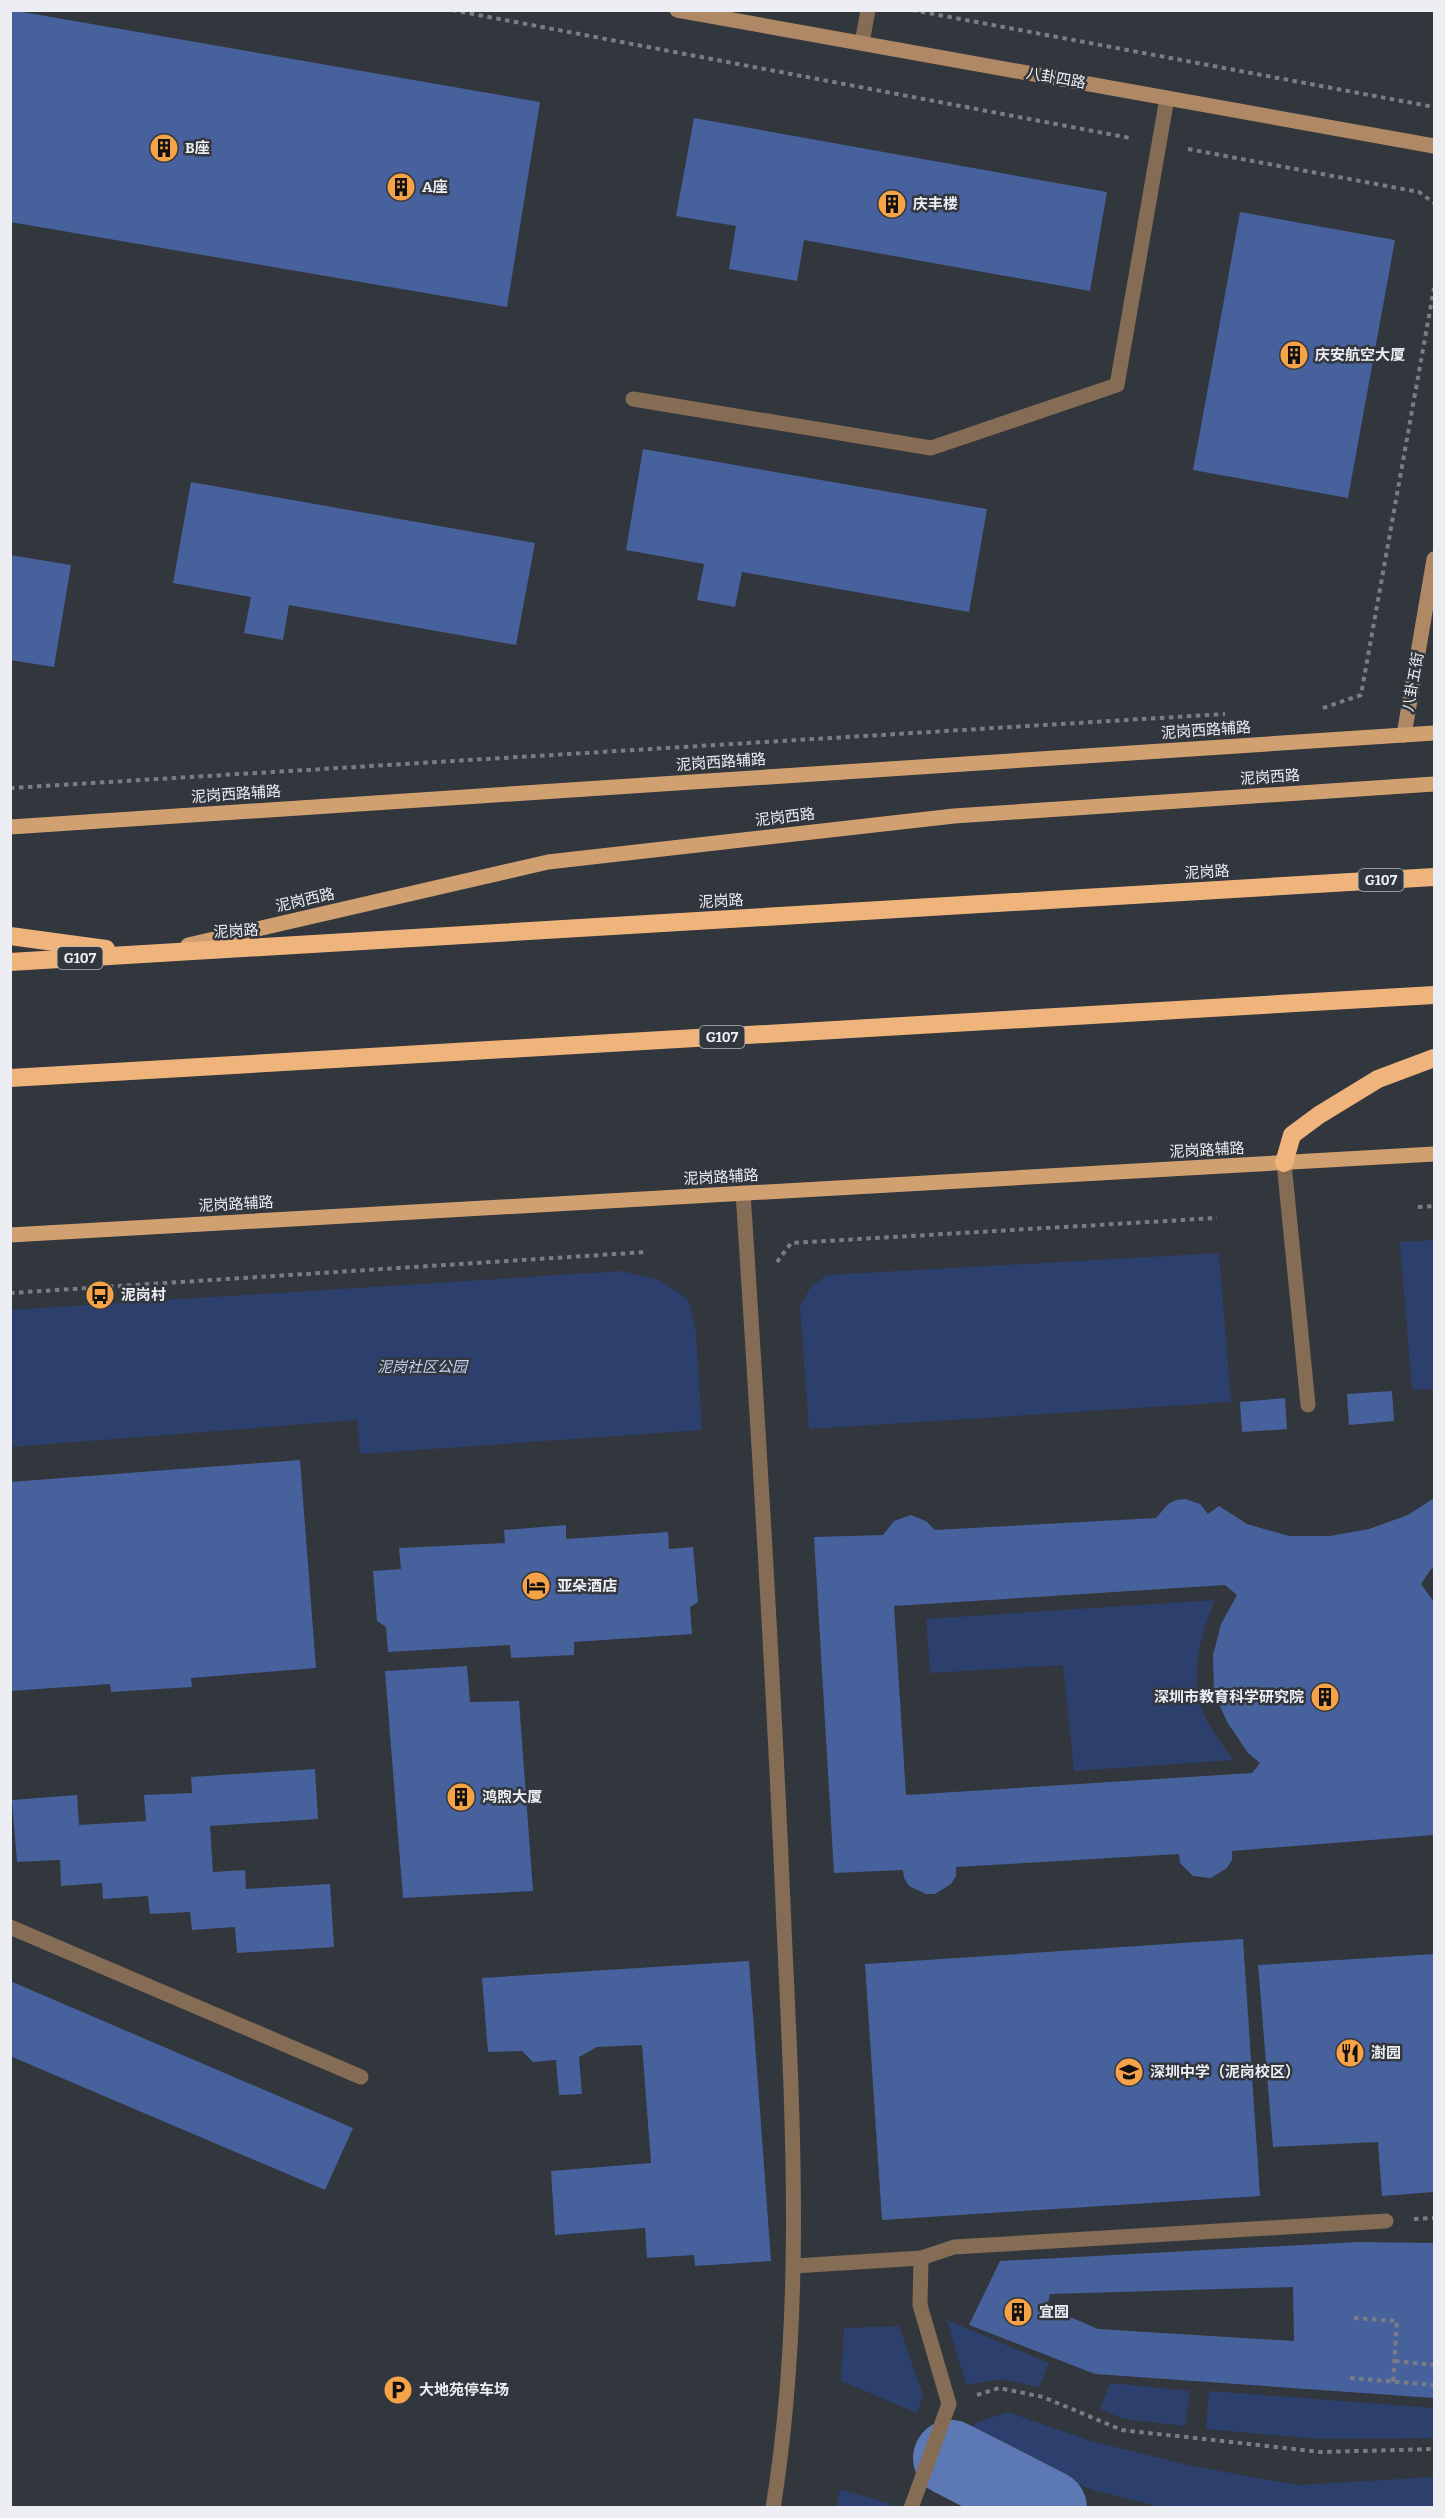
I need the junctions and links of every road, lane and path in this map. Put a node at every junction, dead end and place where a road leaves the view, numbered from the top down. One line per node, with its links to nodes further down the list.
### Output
1 (452, 10): 8 (path)
2 (677, 10): 5 (street, 八卦四路)
3 (868, 10): 5 (street)
4 (912, 10): 7 (path)
5 (862, 44): 6 (street, 八卦四路)
6 (1167, 98): 8 (street); 9 (street, 八卦四路)
7 (1434, 107)
8 (1160, 143): 10 (path); 12 (street)
9 (1434, 146)
10 (1434, 203)
11 (1434, 288): 14 (path)
12 (633, 399)
13 (1434, 559): 17 (street, 八卦五街)
14 (1314, 708)
15 (1230, 713): 19 (path)
16 (1434, 733): 17 (main road, 泥岗西路辅路)
17 (1404, 735): 20 (main road, 泥岗西路辅路)
18 (1434, 784): 23 (main road, 泥岗西路)
19 (10, 788)
20 (10, 827)
21 (1434, 877): 23 (highway, 泥岗路 / G107)
22 (10, 936): 23 (highway)
23 (149, 954): 24 (highway, 泥岗路 / G107)
24 (10, 962)
25 (1434, 995): 27 (highway, G107)
26 (1434, 1058): 29 (highway)
27 (10, 1078)
28 (1434, 1155): 29 (main road, 泥岗路辅路)
29 (1284, 1163): 30 (main road, 泥岗路辅路); 38 (street)
30 (744, 1193): 34 (main road, 泥岗路辅路); 43 (street)
31 (1434, 1206): 32 (path)
32 (1419, 1207)
33 (1217, 1218): 35 (path)
34 (10, 1235)
35 (791, 1243)
36 (647, 1252): 37 (path)
37 (10, 1293)
38 (1308, 1405)
39 (10, 1927): 40 (street)
40 (361, 2077)
41 (1386, 2221): 42 (street)
42 (921, 2258): 43 (street); 50 (street)
43 (794, 2266): 52 (street)
44 (1354, 2318): 45 (path)
45 (1395, 2361): 46 (path); 48 (path)
46 (1434, 2365)
47 (1350, 2378): 48 (path)
48 (1393, 2382): 49 (path)
49 (1434, 2385)
50 (949, 2404): 51 (path); 53 (street)
51 (1434, 2449)
52 (773, 2508)
53 (911, 2508)

